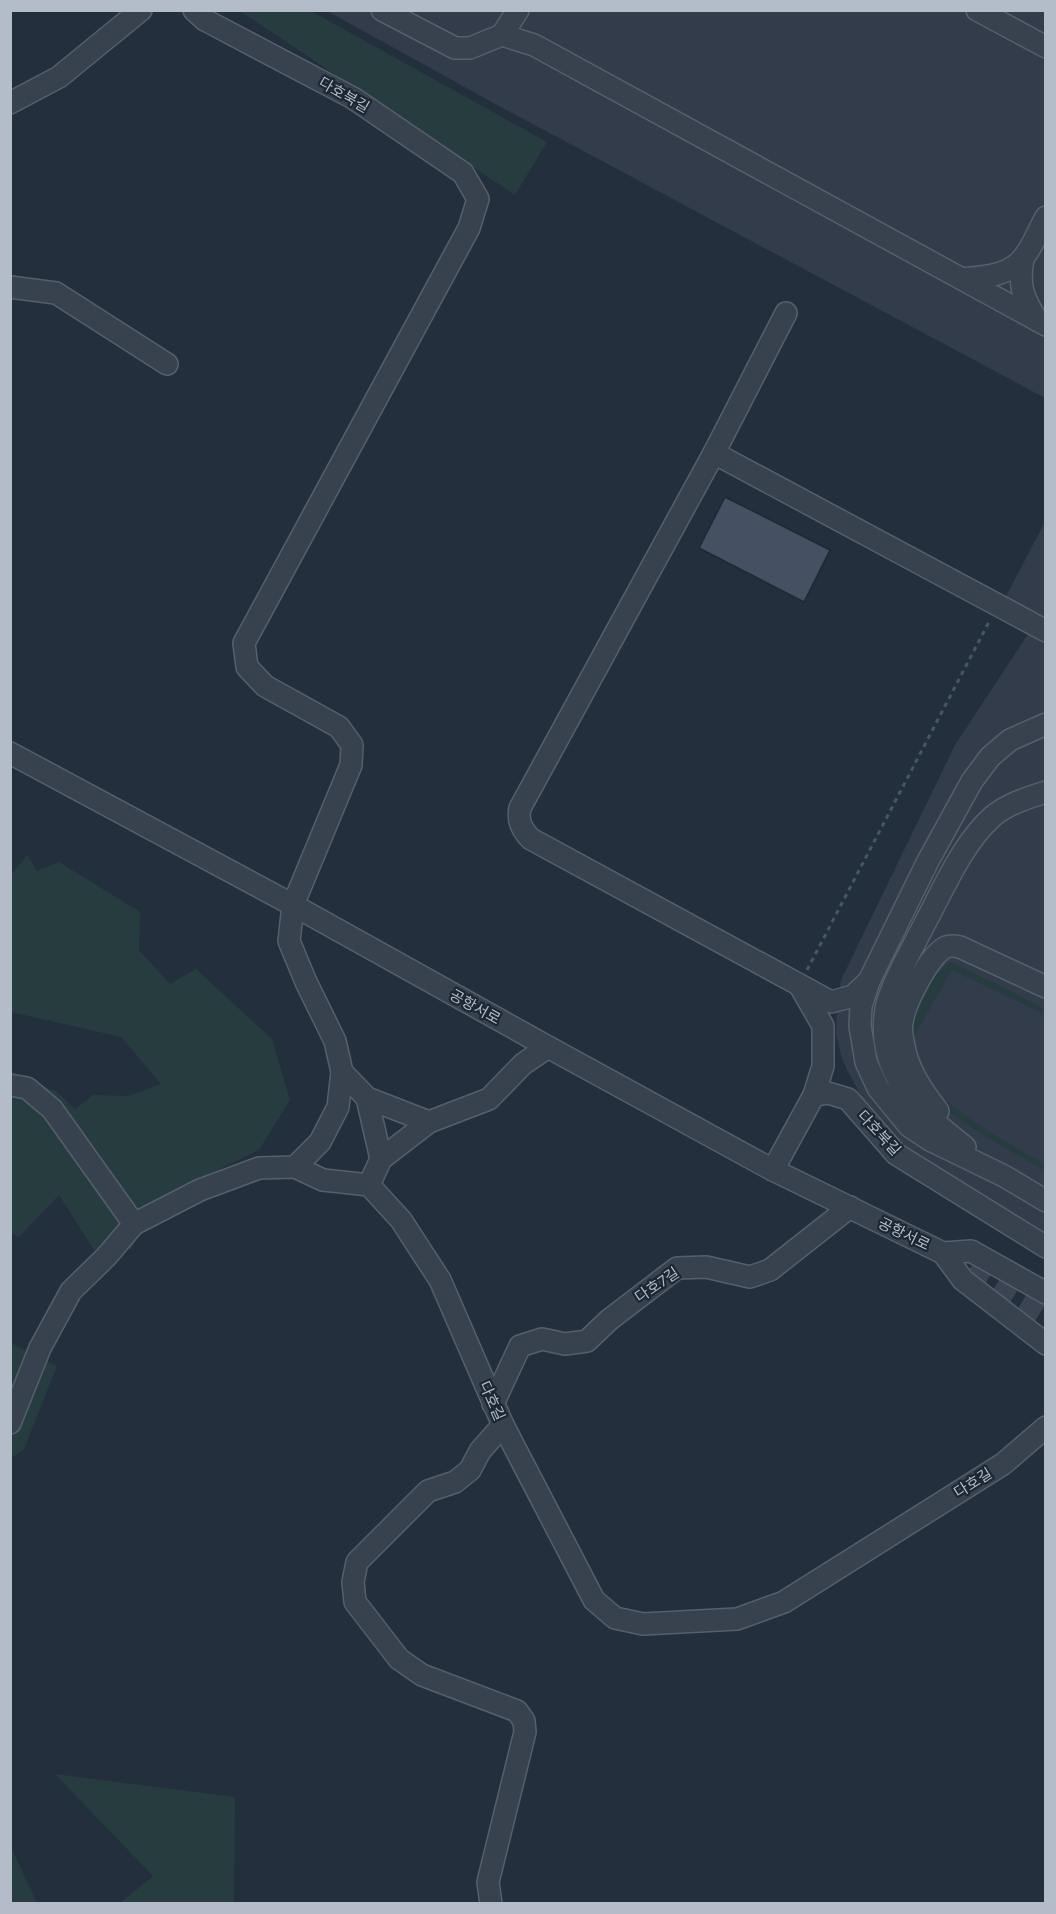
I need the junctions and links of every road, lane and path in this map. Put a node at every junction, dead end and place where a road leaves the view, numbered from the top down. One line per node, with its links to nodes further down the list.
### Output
1 (141, 10): 10 (street)
2 (194, 10): 24 (street, 다호북길)
3 (382, 10): 7 (street)
4 (518, 10): 7 (street)
5 (523, 10): 8 (street)
6 (977, 10): 9 (street)
7 (502, 35): 8 (street)
8 (534, 45): 13 (street)
9 (1046, 47)
10 (10, 103)
11 (1046, 217): 12 (street)
12 (1023, 259): 13 (street); 16 (street)
13 (962, 279): 16 (street)
14 (10, 287): 17 (street)
15 (786, 313): 18 (street)
16 (1042, 323)
17 (167, 364)
18 (714, 453): 19 (street); 26 (street)
19 (998, 604): 20 (street); 26 (path)
20 (1046, 631)
21 (1046, 724): 25 (street)
22 (10, 753): 24 (street, 공항서로)
23 (1046, 792): 34 (street)
24 (293, 905): 28 (street, 공항서로); 29 (street)
25 (869, 981): 26 (street); 38 (street)
26 (799, 985): 31 (street)
27 (1046, 987): 34 (street)
28 (548, 1047): 33 (street); 37 (street, 공항서로)
29 (342, 1072): 32 (street); 36 (street)
30 (10, 1085): 42 (street)
31 (814, 1095): 37 (street); 43 (street, 다호북길)
32 (367, 1098): 33 (street); 35 (street)
33 (429, 1122): 35 (street)
34 (973, 1153): 38 (street)
35 (381, 1159): 39 (street)
36 (295, 1167): 39 (street); 42 (street)
37 (773, 1170): 41 (street, 공항서로)
38 (1004, 1176): 40 (street)
39 (369, 1185): 47 (street, 다호길)
40 (1046, 1202)
41 (850, 1207): 44 (street, 공항서로); 47 (street, 다호7길)
42 (134, 1224): 48 (street)
43 (1046, 1247)
44 (943, 1253): 45 (street); 46 (street)
45 (1046, 1293)
46 (1046, 1344)
47 (493, 1404): 49 (street, 다호길)
48 (10, 1423)
49 (502, 1425): 50 (street, 다호길); 51 (street)
50 (1046, 1427)
51 (491, 1904)

